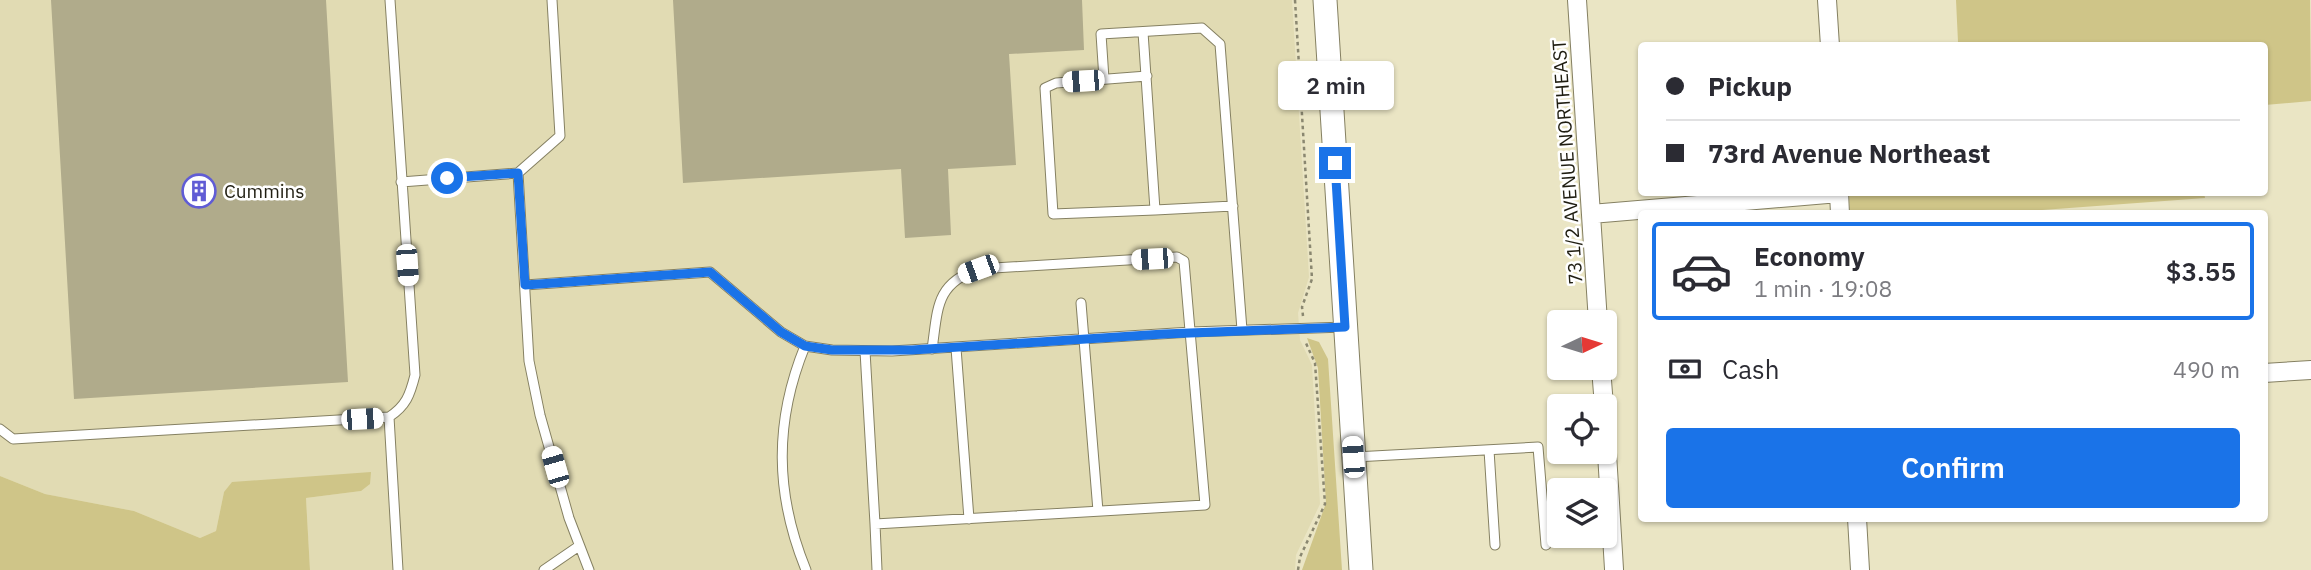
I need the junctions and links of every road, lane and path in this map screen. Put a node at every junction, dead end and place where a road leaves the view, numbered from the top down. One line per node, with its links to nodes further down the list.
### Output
1 (390, 0): 12 (lane)
2 (552, 0): 11 (lane)
3 (1295, 0): 23 (path)
4 (1325, 0): 22 (street)
5 (1577, 0): 18 (street, 73 1/2 AVENUE NORTHEAST)
6 (1827, 0): 8 (street)
7 (1143, 32): 9 (lane); 10 (lane); 14 (lane)
8 (1830, 42)
9 (1147, 76): 10 (lane); 15 (lane)
10 (1104, 79): 15 (lane)
11 (518, 173): 12 (lane); 19 (lane)
12 (401, 182): 33 (lane)
13 (1804, 196): 17 (street)
14 (1233, 206): 15 (lane); 24 (lane)
15 (1155, 210)
16 (1638, 210): 18 (street)
17 (1638, 210)
18 (1591, 214): 21 (street, 73 1/2 AVENUE NORTHEAST)
19 (525, 285): 27 (lane); 44 (lane)
20 (1081, 303): 26 (lane)
21 (1597, 310)
22 (1345, 327): 23 (lane); 36 (street)
23 (1303, 328): 24 (lane); 51 (path)
24 (1242, 330): 25 (lane)
25 (1191, 332): 26 (lane); 29 (lane); 38 (lane)
26 (1084, 338): 28 (lane); 38 (lane)
27 (805, 346): 30 (lane); 49 (lane)
28 (956, 348): 29 (lane); 39 (lane)
29 (932, 349): 30 (lane)
30 (864, 351): 41 (lane)
31 (2311, 370): 32 (street)
32 (2268, 373)
33 (389, 417): 34 (lane); 46 (lane)
34 (0, 429)
35 (1489, 450): 36 (lane); 42 (lane); 43 (lane)
36 (1353, 457): 52 (street)
37 (1608, 464): 45 (street)
38 (1098, 511): 39 (lane)
39 (969, 519): 41 (lane)
40 (1857, 522): 53 (street)
41 (875, 524): 50 (lane)
42 (1495, 545)
43 (1546, 545)
44 (579, 546): 47 (lane); 48 (lane)
45 (1614, 569)
46 (398, 570)
47 (544, 570)
48 (589, 570)
49 (806, 570)
50 (877, 570)
51 (1298, 570)
52 (1361, 570)
53 (1860, 570)

